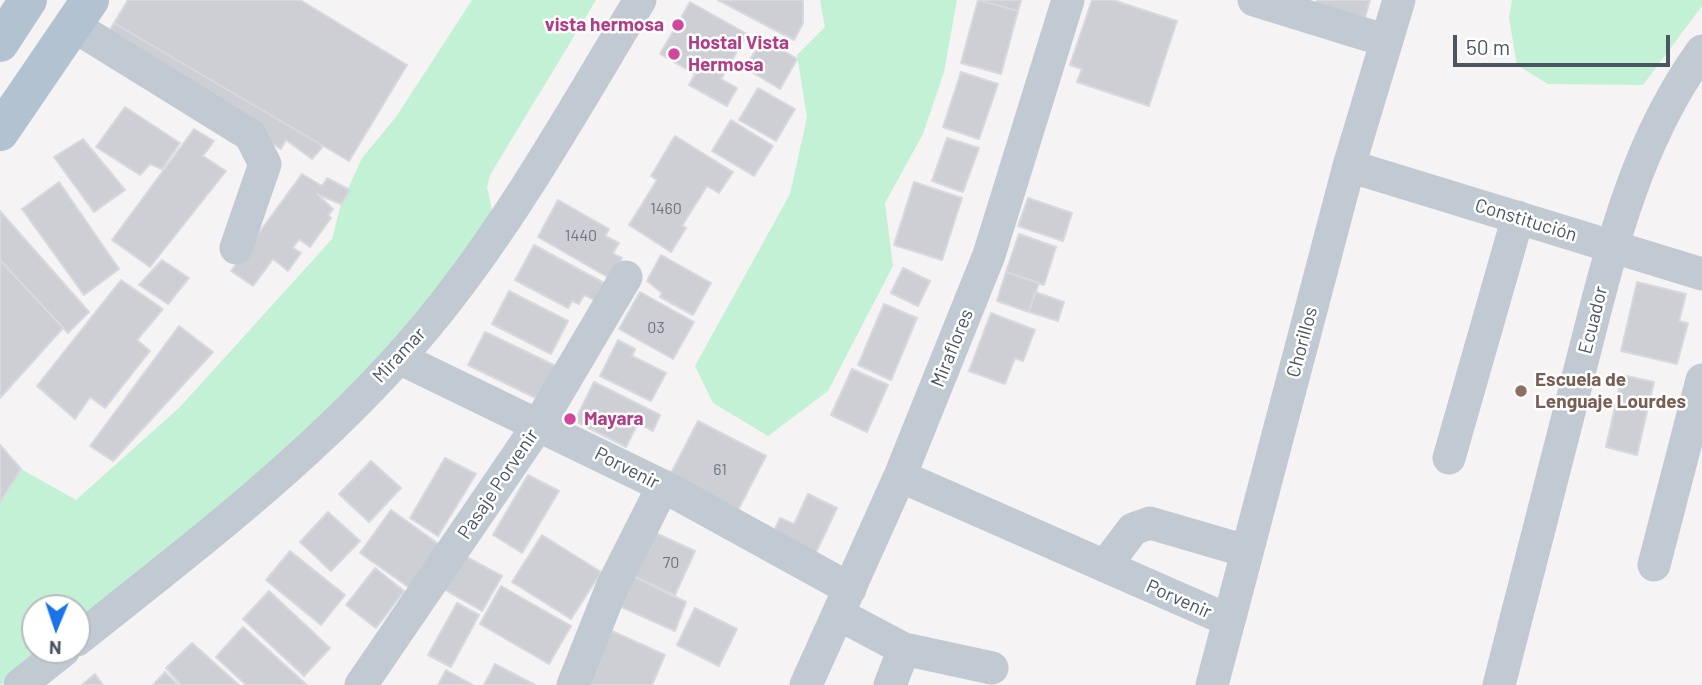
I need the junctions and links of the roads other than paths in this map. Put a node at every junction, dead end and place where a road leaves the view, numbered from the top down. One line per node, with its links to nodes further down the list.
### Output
1 (28, 0): 8 (main road)
2 (640, 0): 17 (street, Miramar)
3 (1068, 0): 21 (street, Miraflores)
4 (1254, 0): 7 (street)
5 (1399, 0): 7 (street, Chorillos)
6 (82, 13): 10 (main road); 14 (street)
7 (1387, 41): 11 (street, Chorillos)
8 (0, 43)
9 (1702, 51): 13 (street, Ecuador)
10 (0, 132)
11 (1349, 166): 12 (street, Constitución); 23 (street, Chorillos)
12 (1518, 218): 13 (street, Constitución); 20 (street)
13 (1612, 246): 15 (street, Constitución); 38 (street, Ecuador)
14 (236, 248)
15 (1702, 274)
16 (626, 277): 19 (street, Pasaje Porvenir)
17 (399, 358): 19 (street, Porvenir); 28 (street, Miramar)
18 (1702, 380): 24 (street)
19 (539, 424): 22 (street, Porvenir); 33 (street, Pasaje Porvenir)
20 (1450, 458)
21 (900, 476): 25 (street, Porvenir); 26 (street, Miraflores)
22 (663, 486): 26 (street, Porvenir); 34 (street)
23 (1246, 551): 25 (street); 27 (street, Chorillos)
24 (1654, 565)
25 (1105, 566): 27 (street, Porvenir)
26 (844, 601): 29 (street, Porvenir); 35 (street, Miraflores)
27 (1228, 620): 37 (street, Chorillos)
28 (91, 628)
29 (904, 649): 31 (street, Porvenir); 36 (street)
30 (46, 664): 32 (street)
31 (992, 668)
32 (20, 685)
33 (361, 685)
34 (573, 685)
35 (806, 685)
36 (890, 685)
37 (1212, 685)
38 (1499, 685)

